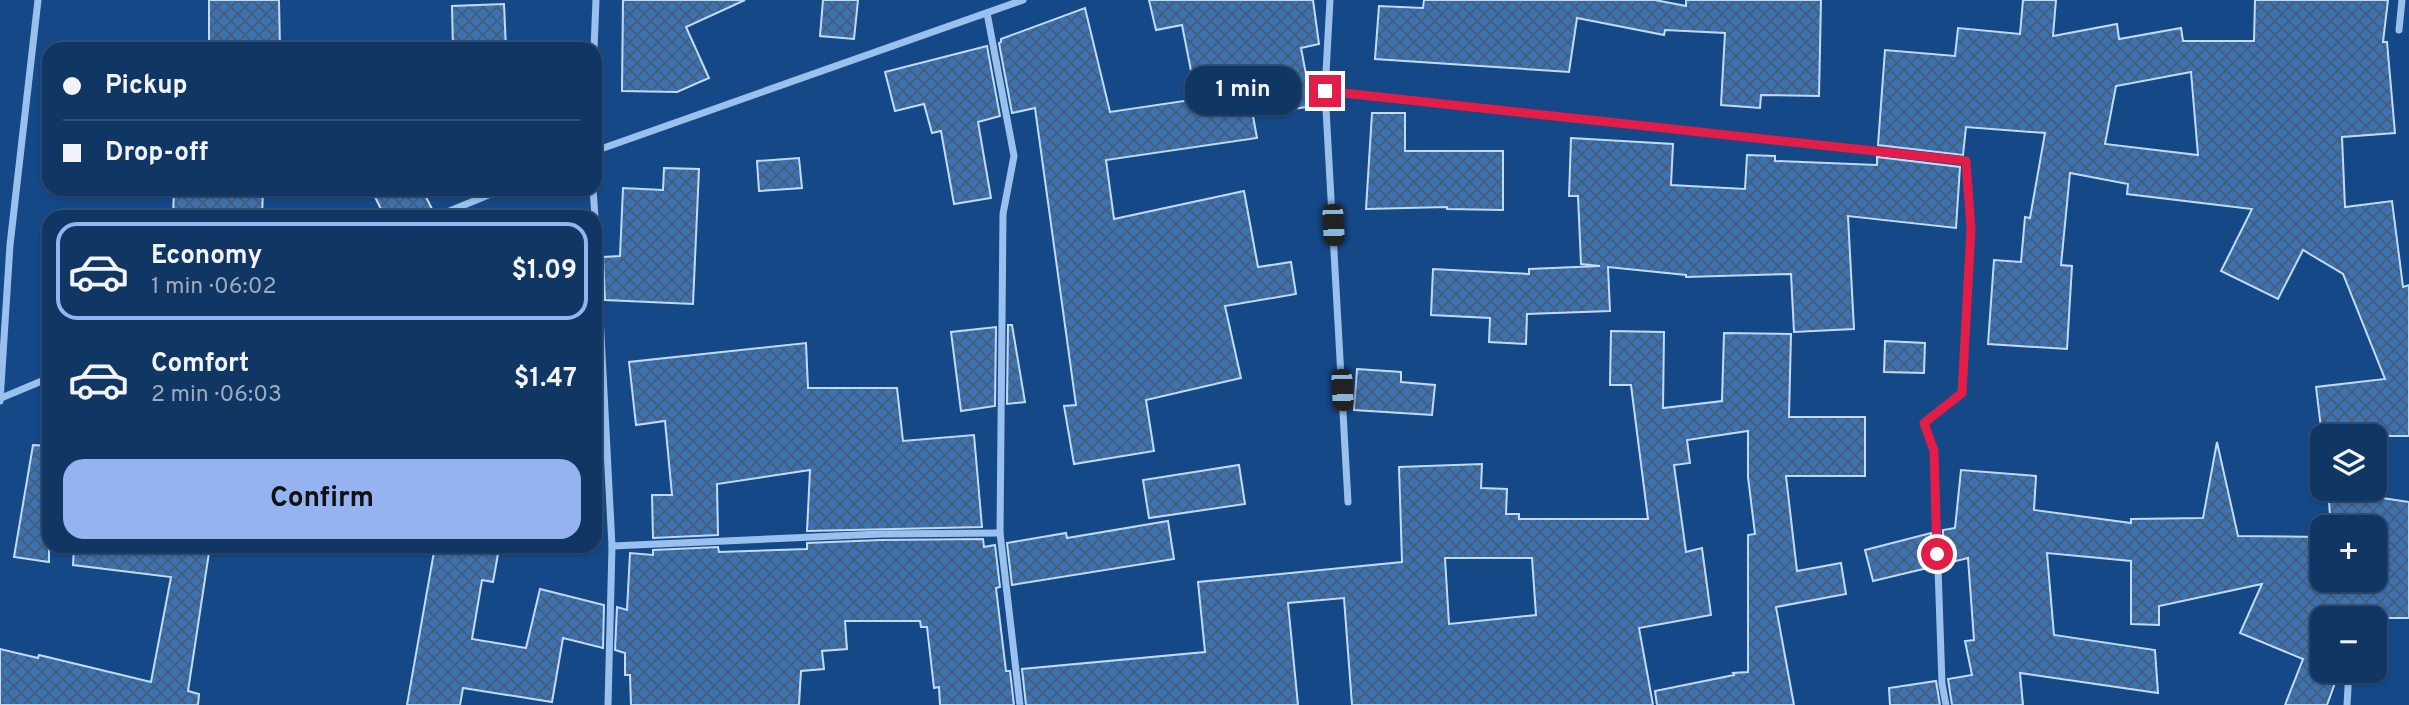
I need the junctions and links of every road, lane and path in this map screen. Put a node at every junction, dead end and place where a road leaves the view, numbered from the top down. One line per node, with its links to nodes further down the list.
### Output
1 (38, 0): 14 (street)
2 (596, 0): 8 (street)
3 (1023, 0): 6 (street)
4 (1330, 0): 9 (street)
5 (2402, 0): 7 (street)
6 (986, 13): 10 (street); 19 (street)
7 (2399, 30)
8 (594, 42)
9 (1325, 91): 18 (street); 24 (street)
10 (602, 149)
11 (486, 196): 12 (street)
12 (452, 210)
13 (0, 245): 14 (street)
14 (10, 245): 17 (street)
15 (602, 353): 20 (street)
16 (42, 381): 17 (street)
17 (0, 399)
18 (1348, 502)
19 (1000, 533): 20 (street); 23 (street)
20 (612, 545): 22 (street)
21 (2348, 683): 25 (street)
22 (608, 705)
23 (1020, 705)
24 (1946, 705)
25 (2347, 705)

